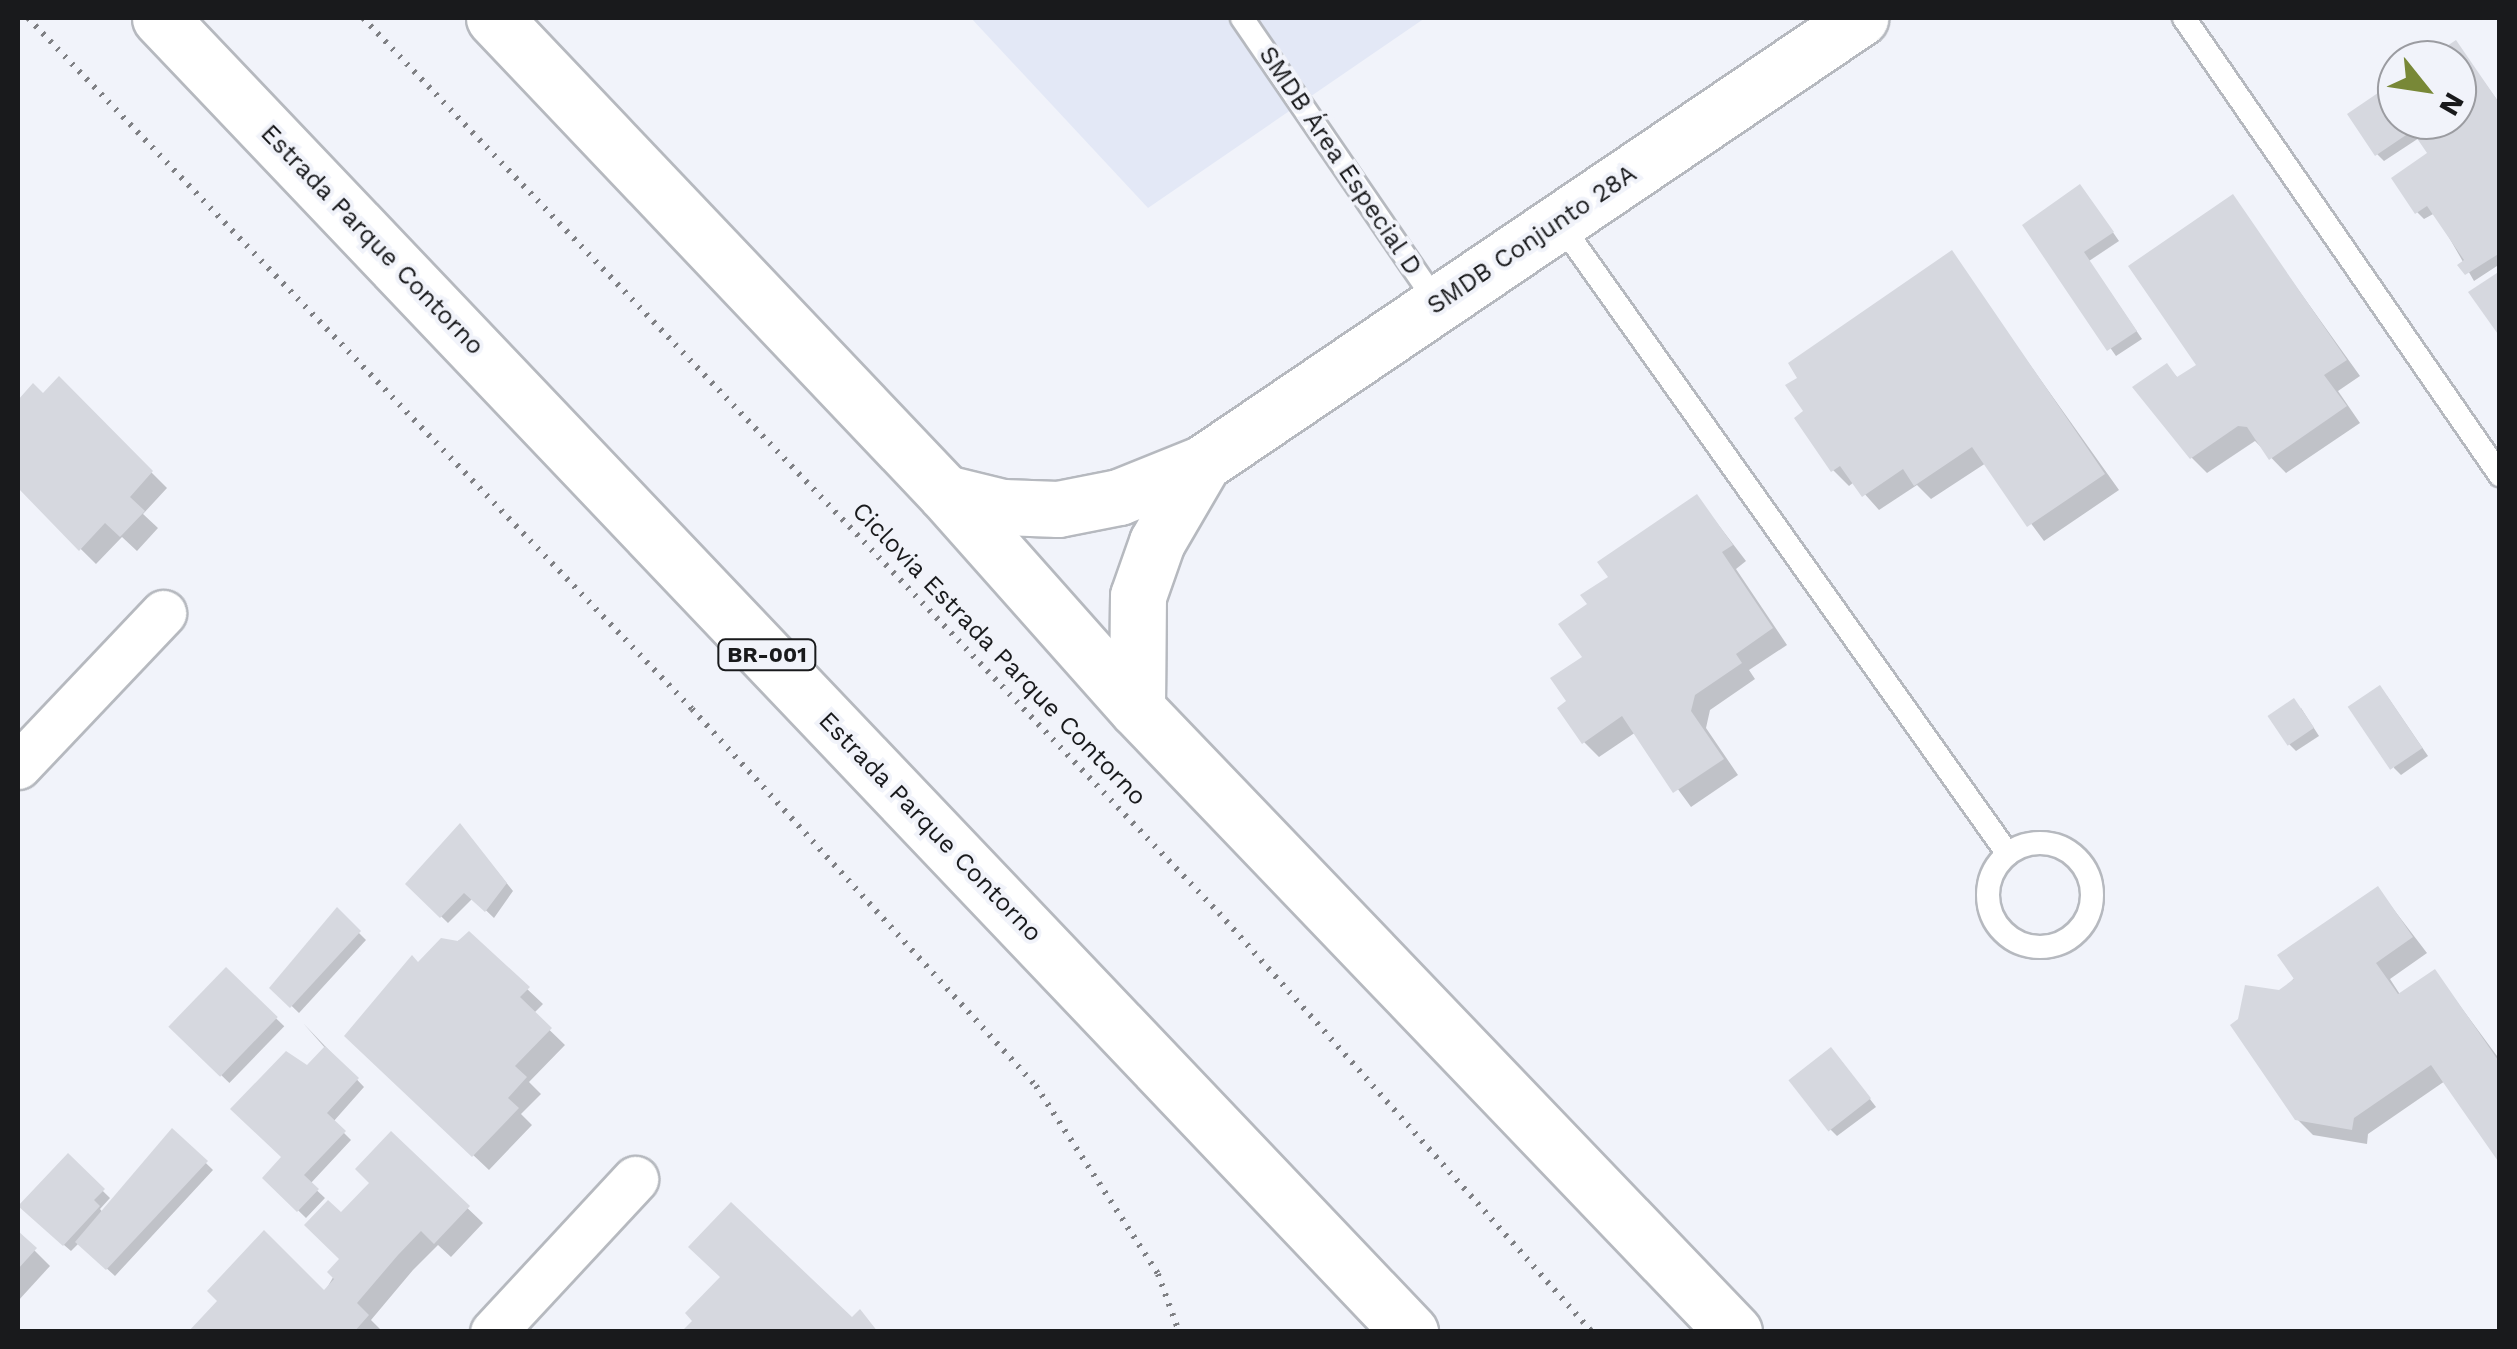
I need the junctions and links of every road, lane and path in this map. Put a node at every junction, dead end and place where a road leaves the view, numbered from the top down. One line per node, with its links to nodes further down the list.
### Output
1 (28, 18): 19 (path)
2 (160, 18): 20 (main road, Estrada Parque Contorno / BR-001)
3 (364, 18): 21 (path, Ciclovia Estrada Parque Contorno)
4 (1242, 18): 9 (lane, SMDB Área Especial D)
5 (1860, 18): 8 (main road, SMDB Conjunto 28A)
6 (2184, 18): 11 (lane)
7 (509, 27): 12 (main road)
8 (1559, 222): 9 (main road, SMDB Conjunto 28A); 16 (lane)
9 (1438, 304): 10 (main road, SMDB Conjunto 28A)
10 (1203, 463): 12 (main road); 14 (main road)
11 (2500, 475)
12 (945, 493): 14 (main road)
13 (163, 613): 15 (street)
14 (1137, 709): 22 (main road)
15 (18, 766)
16 (2008, 854): 16 (lane)
17 (635, 1180): 18 (street)
18 (493, 1332)
19 (1179, 1332)
20 (1410, 1332)
21 (1592, 1332)
22 (1734, 1332)

